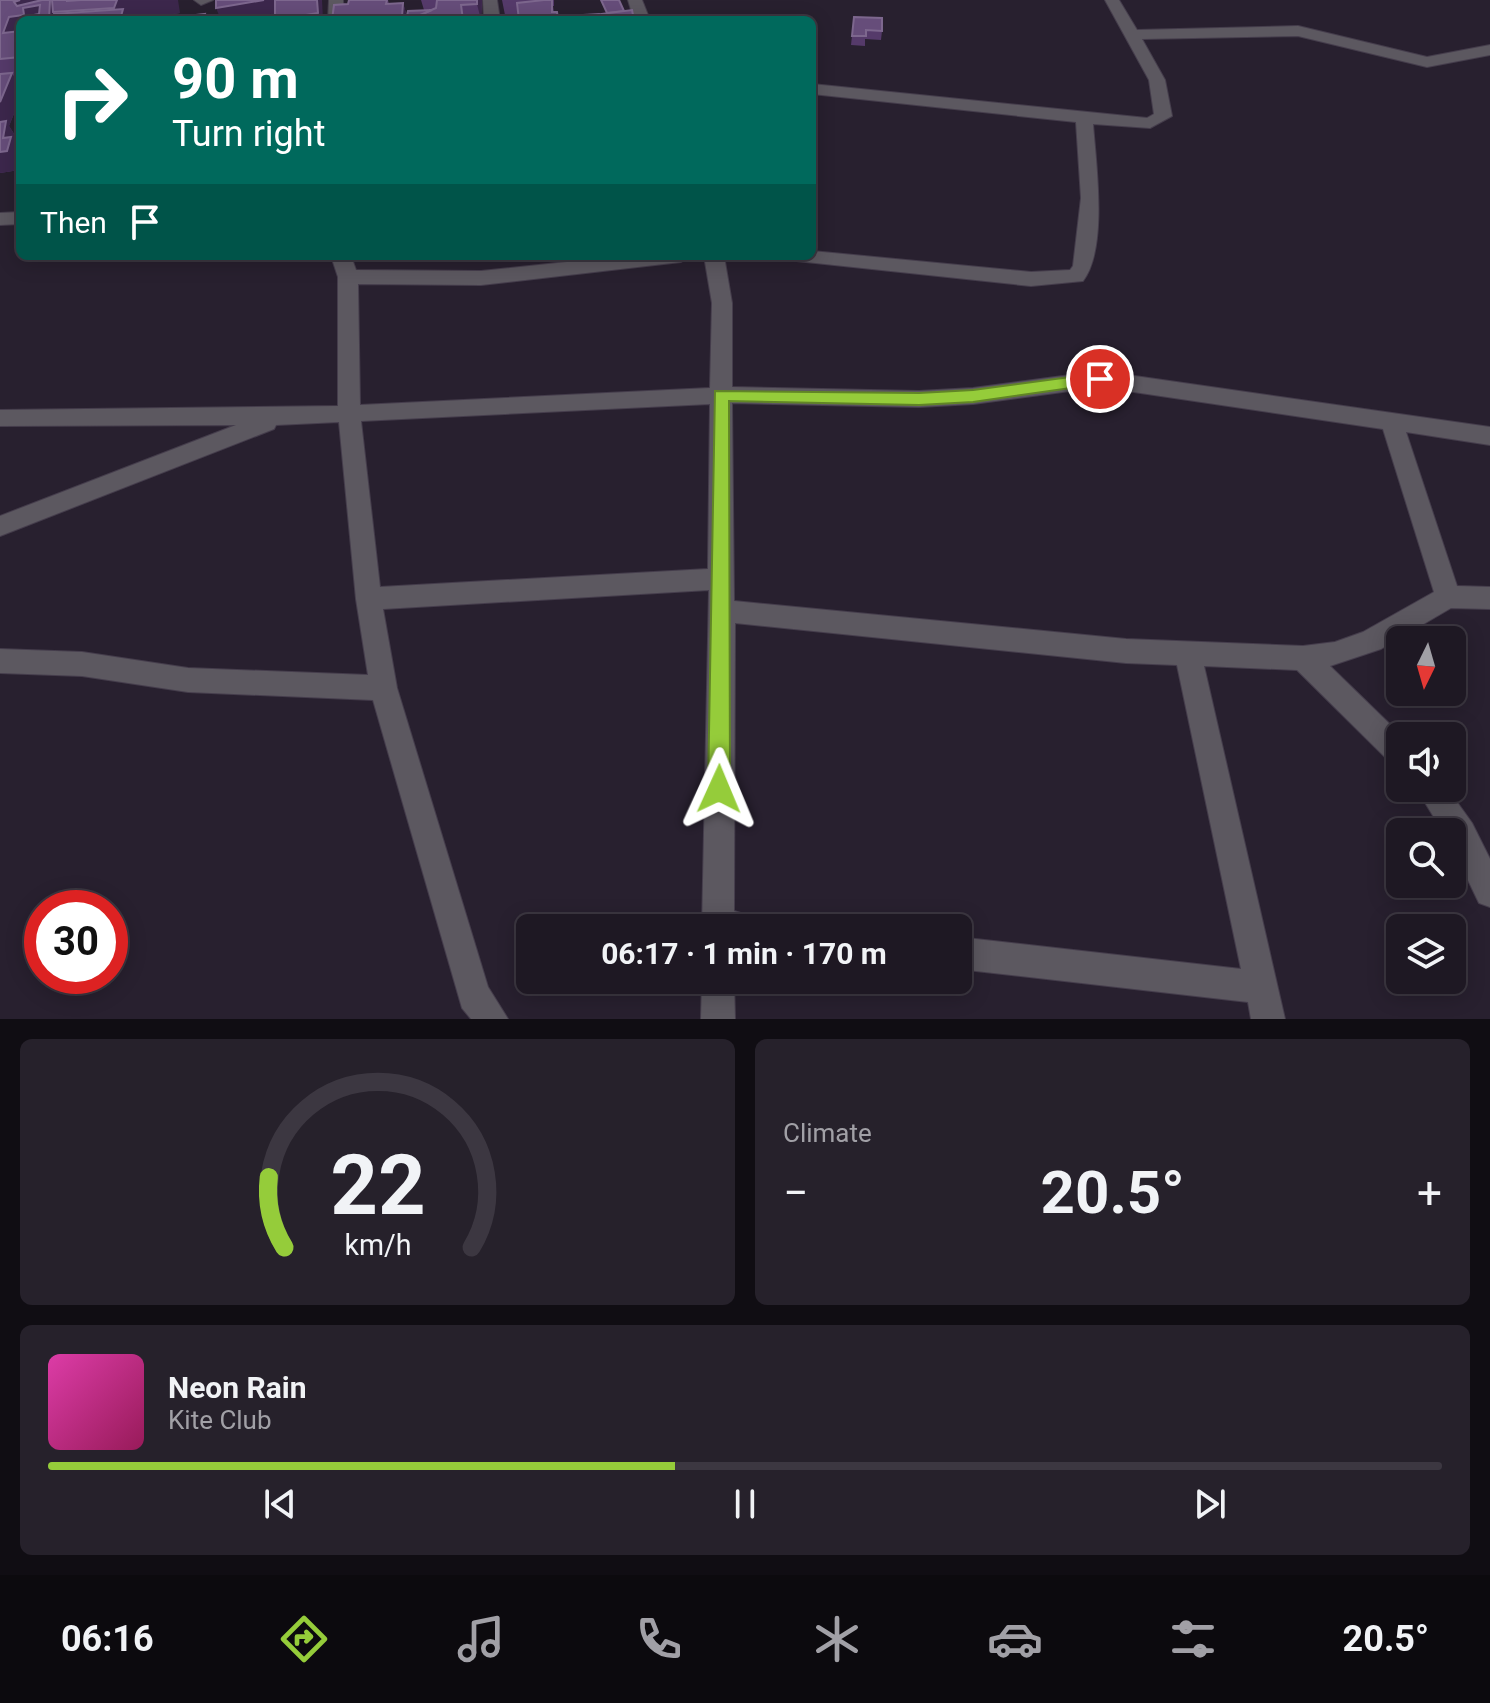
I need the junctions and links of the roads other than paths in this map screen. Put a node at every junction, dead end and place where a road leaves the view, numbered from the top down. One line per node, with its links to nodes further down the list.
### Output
1 (1112, 0): 2 (street)
2 (1132, 35): 3 (street); 5 (street)
3 (1490, 50)
4 (816, 89): 5 (street)
5 (1084, 116): 6 (street)
6 (816, 258)
7 (645, 260): 9 (street)
8 (715, 260): 10 (street)
9 (344, 267): 11 (street)
10 (721, 395): 11 (street); 14 (street); 17 (street)
11 (349, 413): 12 (street); 20 (street)
12 (281, 417): 13 (street); 16 (street)
13 (0, 418)
14 (1392, 423): 15 (street); 18 (street)
15 (1490, 436)
16 (0, 526)
17 (721, 579): 20 (street); 21 (street)
18 (1448, 597): 19 (street); 23 (street)
19 (1490, 598)
20 (369, 599): 25 (street)
21 (722, 611): 22 (street); 29 (street)
22 (1188, 656): 23 (street); 31 (street)
23 (1303, 658): 26 (street)
24 (0, 661): 25 (street)
25 (383, 688): 33 (street)
26 (1386, 739)
27 (1440, 802): 28 (street)
28 (1490, 892)
29 (726, 914)
30 (972, 955): 31 (street)
31 (1259, 987): 35 (street)
32 (718, 994): 34 (street)
33 (491, 1019)
34 (718, 1019)
35 (1268, 1019)

